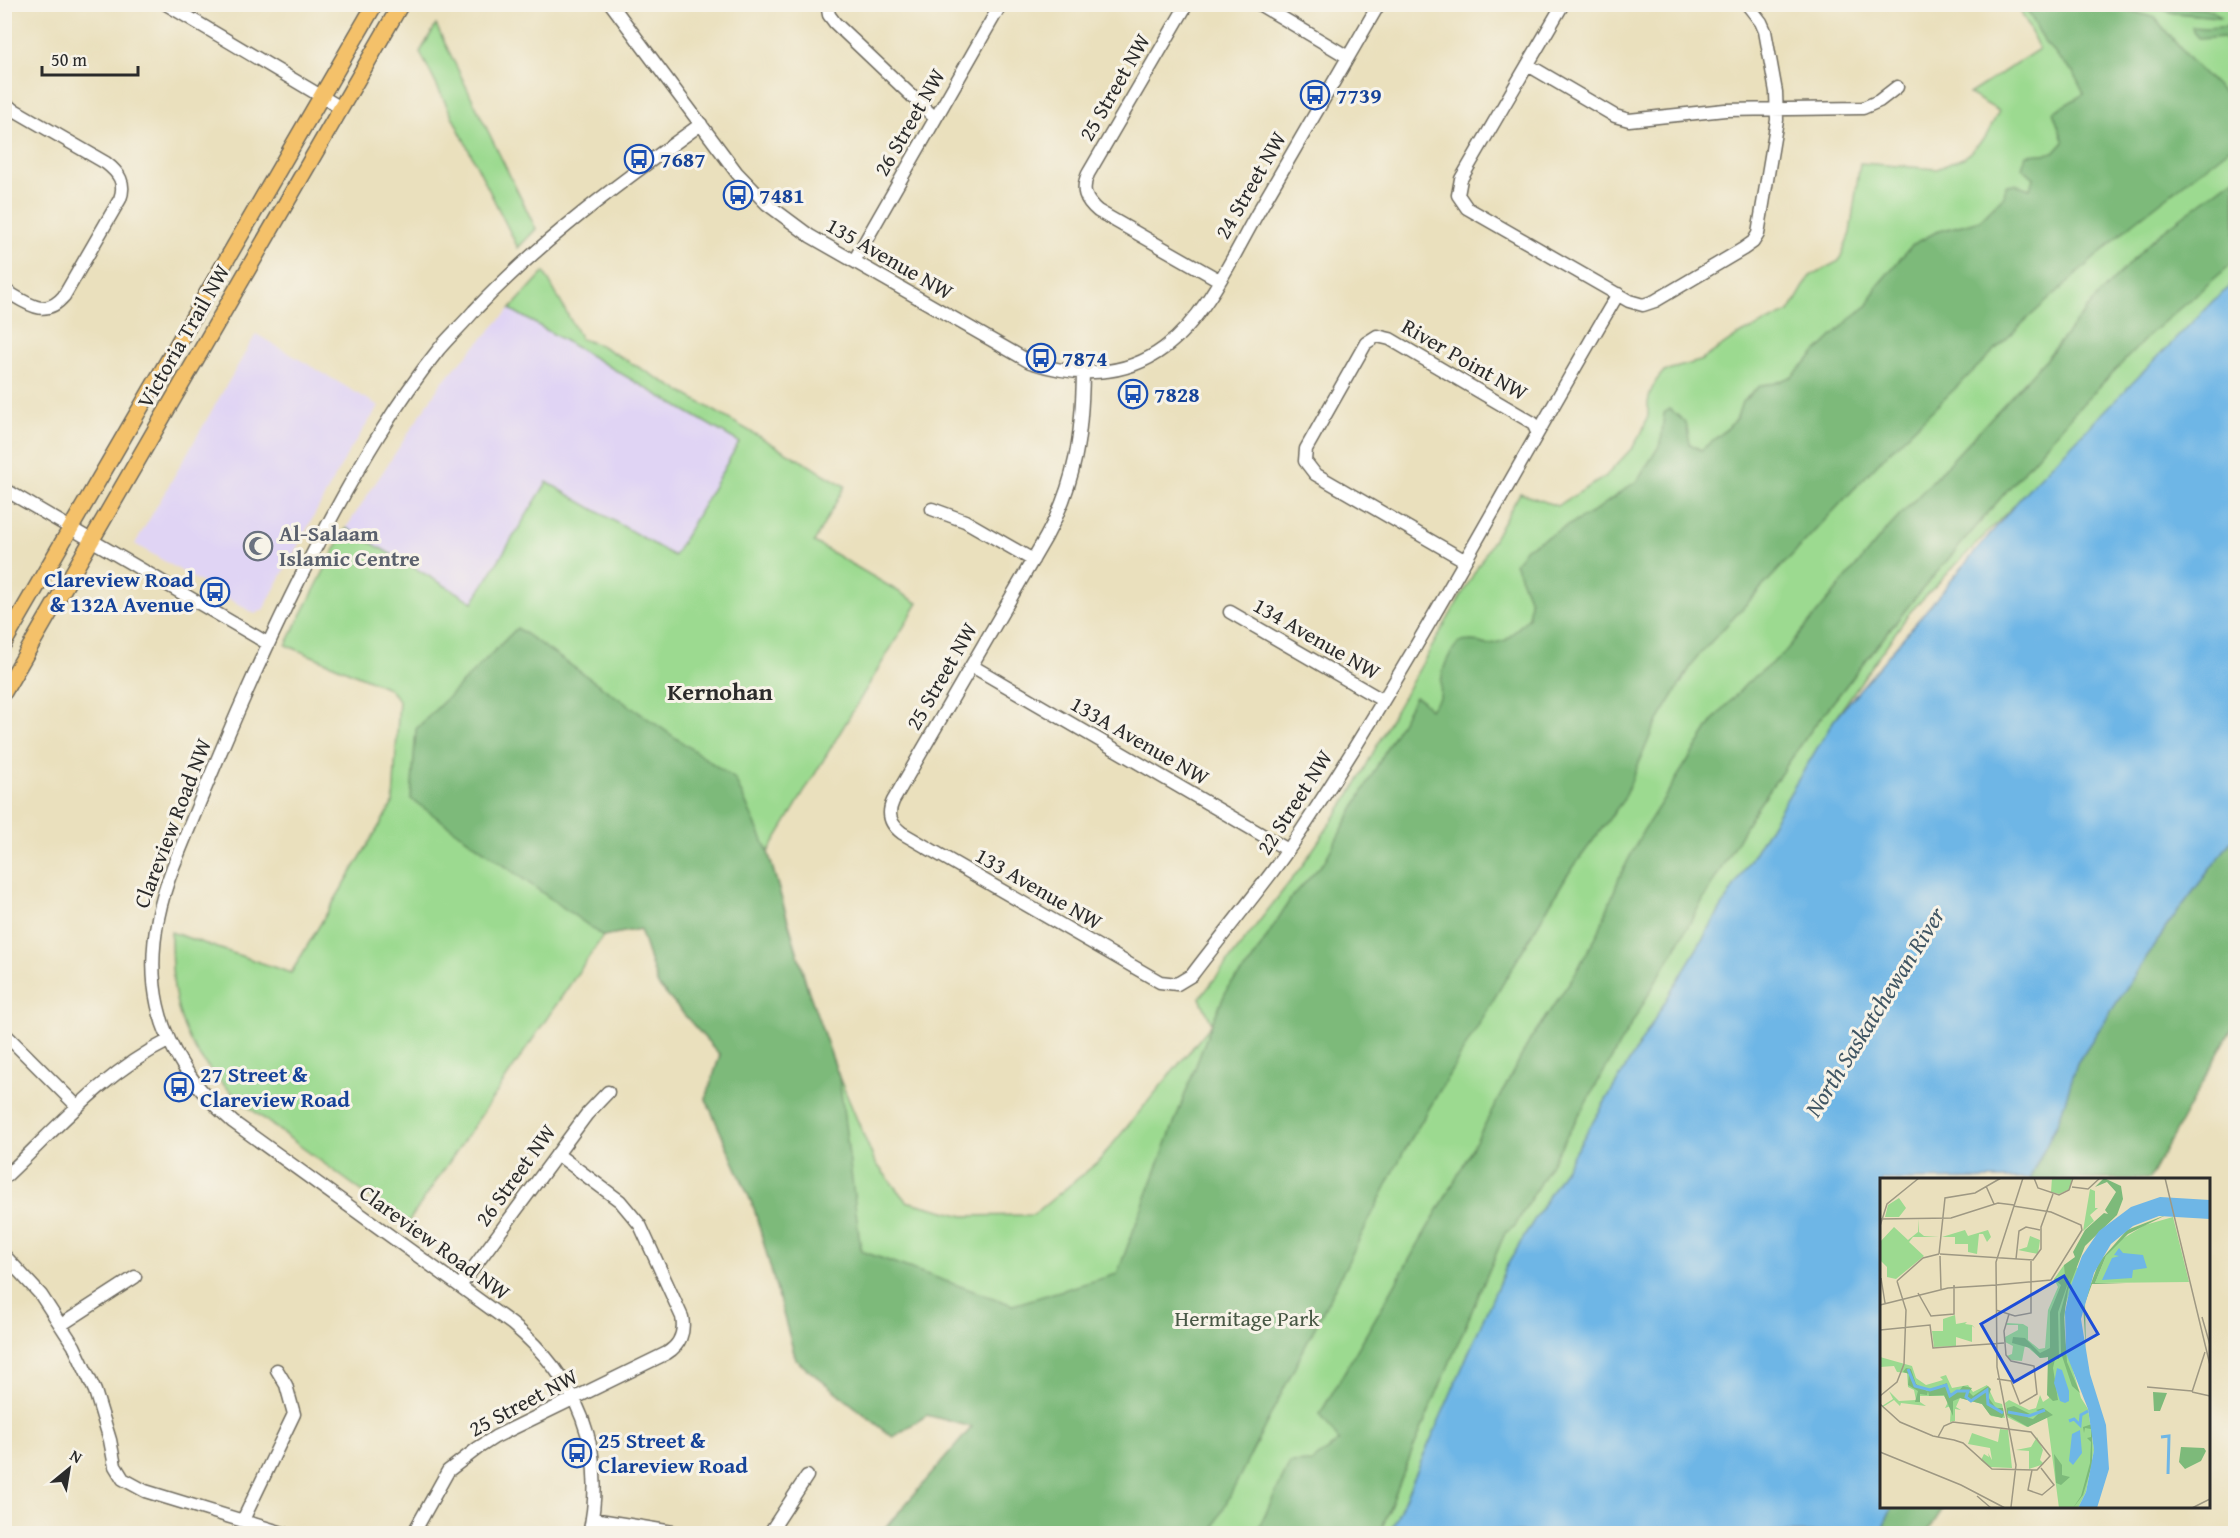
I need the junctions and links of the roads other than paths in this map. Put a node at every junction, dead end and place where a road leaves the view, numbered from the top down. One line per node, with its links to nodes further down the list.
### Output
1 (166, 4): 15 (street)
2 (375, 4): 15 (main road, Victoria Trail NW)
3 (401, 4): 17 (main road, Victoria Trail NW)
4 (611, 4): 20 (street, 135 Avenue NW)
5 (1001, 4): 19 (street, 26 Street NW)
6 (1187, 4): 22 (street, 25 Street NW)
7 (1259, 4): 12 (street)
8 (1378, 4): 12 (street, 24 Street NW)
9 (1563, 4): 13 (street)
10 (1747, 4): 18 (street)
11 (827, 6): 19 (street)
12 (1348, 57): 22 (street, 24 Street NW)
13 (1528, 65): 18 (street); 24 (street)
14 (1897, 87): 18 (street)
15 (321, 96): 17 (street); 30 (main road, Victoria Trail NW)
16 (4, 104): 23 (street)
17 (341, 108): 31 (main road, Victoria Trail NW)
18 (1777, 109): 24 (street)
19 (935, 118): 21 (street, 26 Street NW)
20 (701, 124): 21 (street, 135 Avenue NW); 37 (street, Clareview Road NW)
21 (854, 261): 26 (street, 135 Avenue NW)
22 (1219, 280): 25 (street, 24 Street NW)
23 (4, 290)
24 (1618, 294): 27 (street, River Point NW)
25 (1133, 364): 26 (street, 135 Avenue NW)
26 (1083, 373): 32 (street, 25 Street NW)
27 (1537, 432): 33 (street, River Point NW); 33 (street, River Point NW)
28 (4, 489): 30 (street)
29 (932, 509): 32 (street)
30 (70, 528): 31 (street); 36 (main road, Victoria Trail NW)
31 (91, 540): 37 (street); 39 (main road, Victoria Trail NW)
32 (1033, 560): 38 (street, 25 Street NW)
33 (1464, 560): 35 (street, River Point NW)
34 (1230, 612): 40 (street, 134 Avenue NW)
35 (1425, 627): 40 (street, 22 Street NW)
36 (4, 643)
37 (267, 643): 45 (street, Clareview Road NW)
38 (972, 666): 41 (street, 25 Street NW); 42 (street, 133A Avenue NW)
39 (4, 692)
40 (1382, 700): 42 (street, 22 Street NW)
41 (890, 814): 43 (street, 133 Avenue NW)
42 (1288, 850): 43 (street, 22 Street NW)
43 (1177, 984)
44 (4, 1033): 47 (street)
45 (168, 1041): 47 (street); 52 (street, Clareview Road NW)
46 (608, 1092): 48 (street, 26 Street NW)
47 (78, 1107): 49 (street)
48 (557, 1154): 52 (street, 26 Street NW); 55 (street, 25 Street NW)
49 (4, 1178)
50 (4, 1256): 53 (street)
51 (135, 1277): 53 (street)
52 (460, 1286): 55 (street, Clareview Road NW)
53 (61, 1324): 58 (street)
54 (277, 1370): 58 (street)
55 (573, 1399): 57 (street, Clareview Road NW); 60 (street, 25 Street NW)
56 (807, 1476): 63 (street)
57 (593, 1519): 61 (street, Clareview Road NW); 62 (street)
58 (243, 1520): 59 (street)
59 (286, 1533)
60 (413, 1533)
61 (590, 1533)
62 (685, 1533)
63 (769, 1533)

